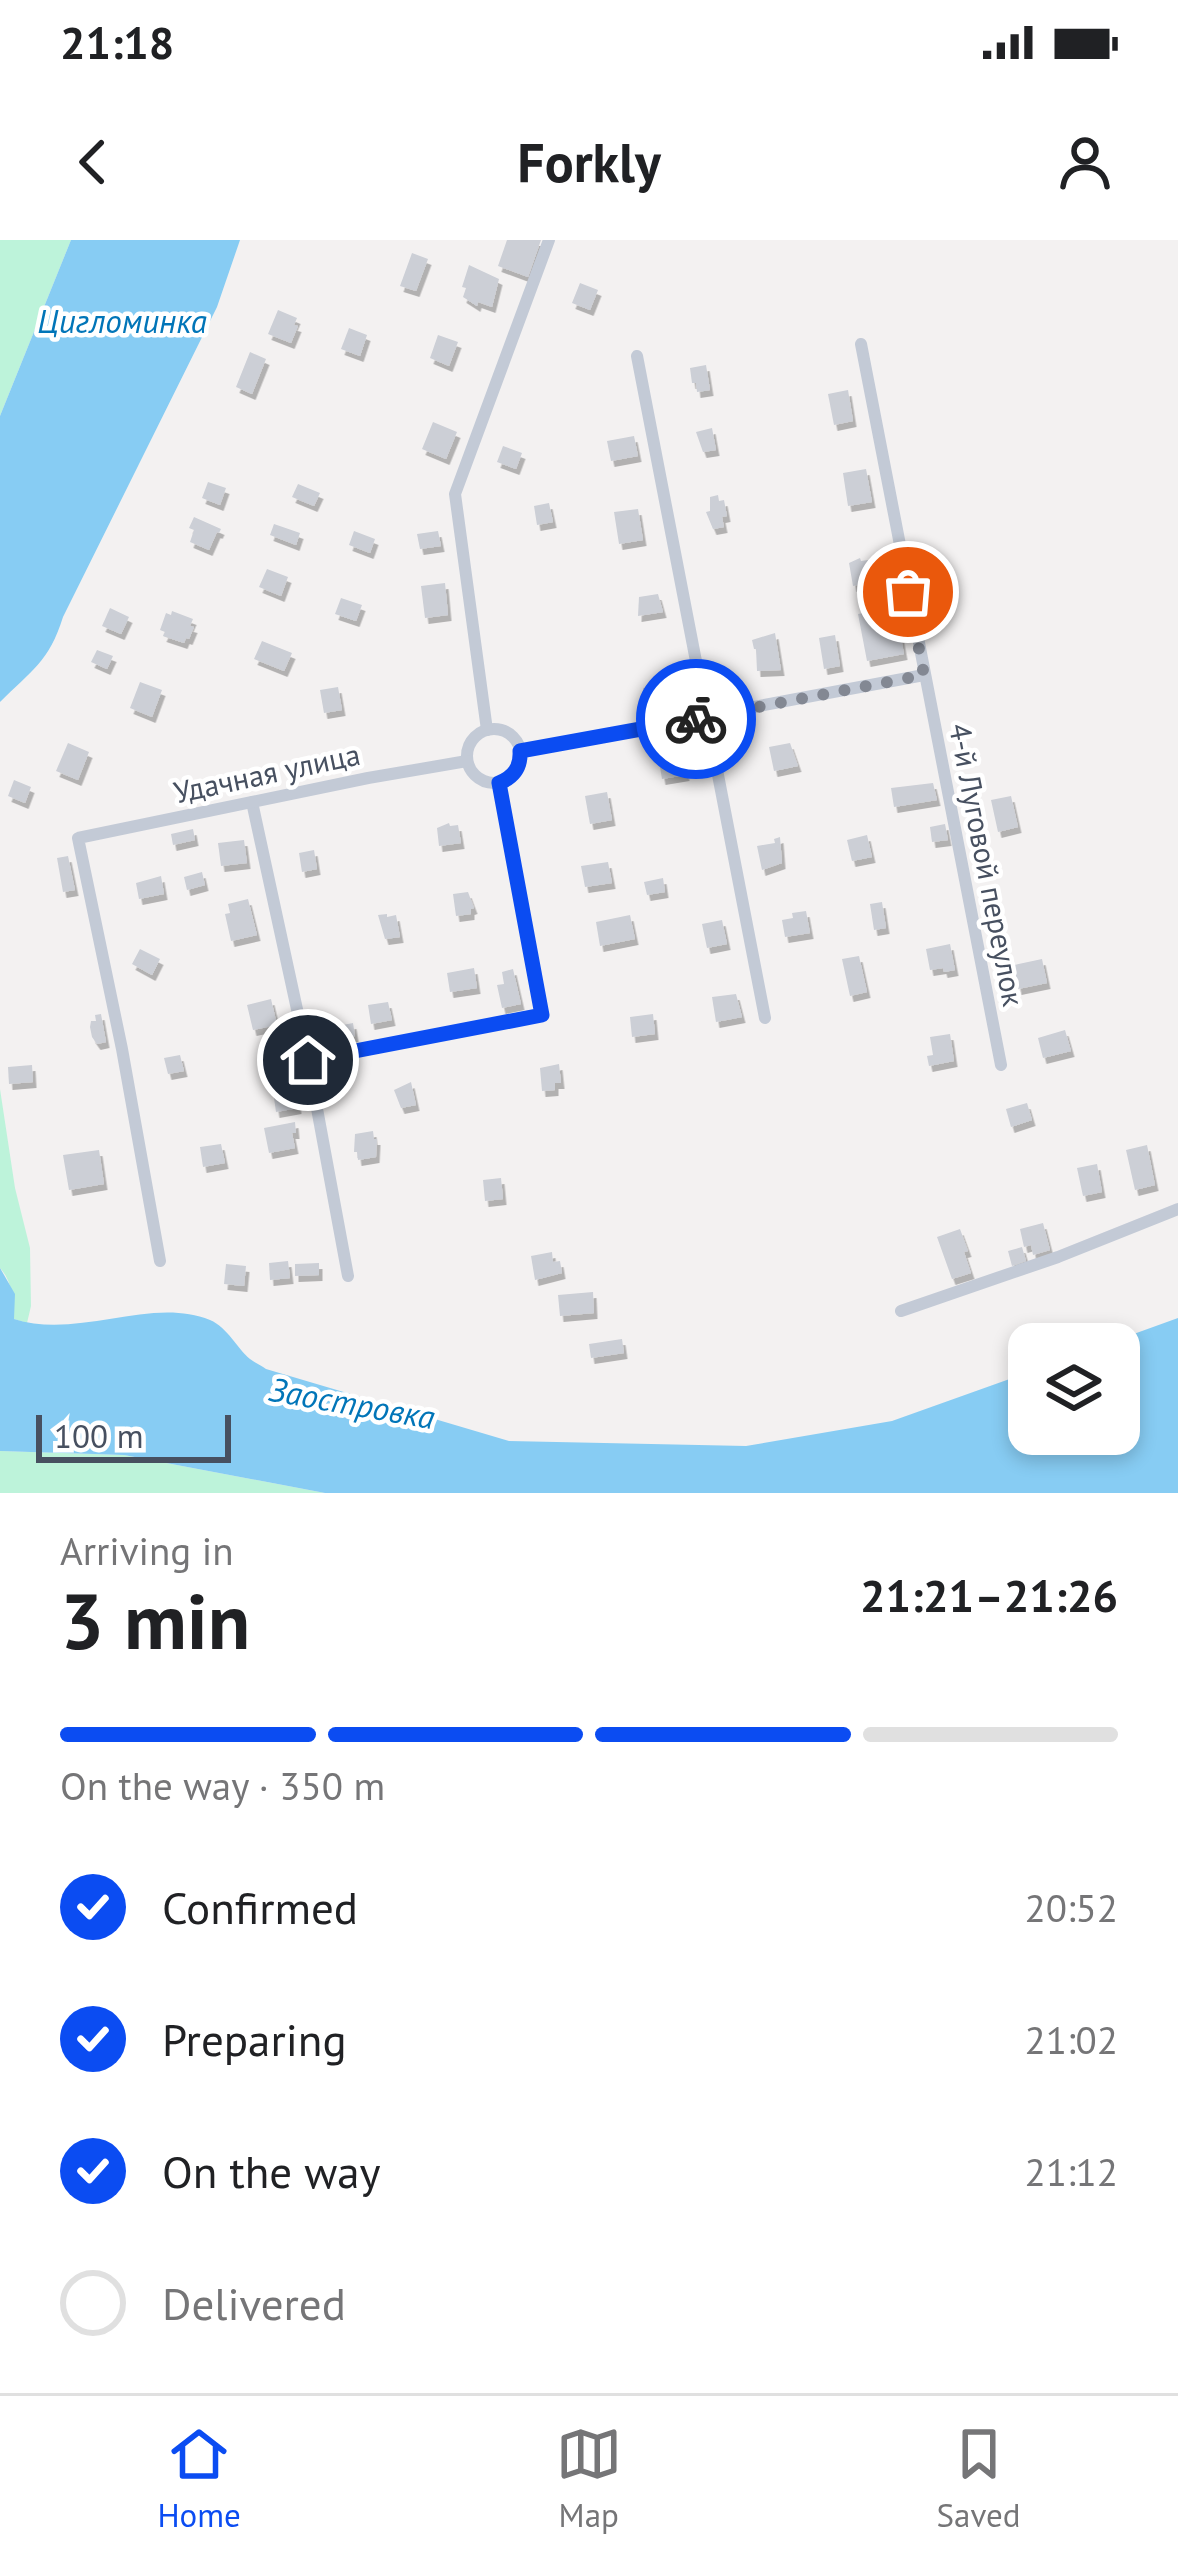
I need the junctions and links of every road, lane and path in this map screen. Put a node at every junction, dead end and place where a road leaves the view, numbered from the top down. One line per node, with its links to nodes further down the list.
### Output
1 (549, 240): 6 (street)
2 (861, 344): 4 (street, 4-й Луговой переулок)
3 (637, 356): 5 (street)
4 (924, 675): 5 (street); 13 (street, 4-й Луговой переулок)
5 (706, 717): 7 (street); 11 (street)
6 (487, 730): 7 (street); 8 (street)
7 (520, 751): 9 (street)
8 (466, 761): 9 (street); 10 (street, Удачная улица)
9 (499, 783): 12 (street)
10 (252, 802): 12 (street); 15 (street, Удачная улица)
11 (765, 1018)
12 (308, 1060): 16 (street)
13 (1001, 1065)
14 (1178, 1209): 17 (street)
15 (160, 1261)
16 (348, 1276)
17 (901, 1311)

